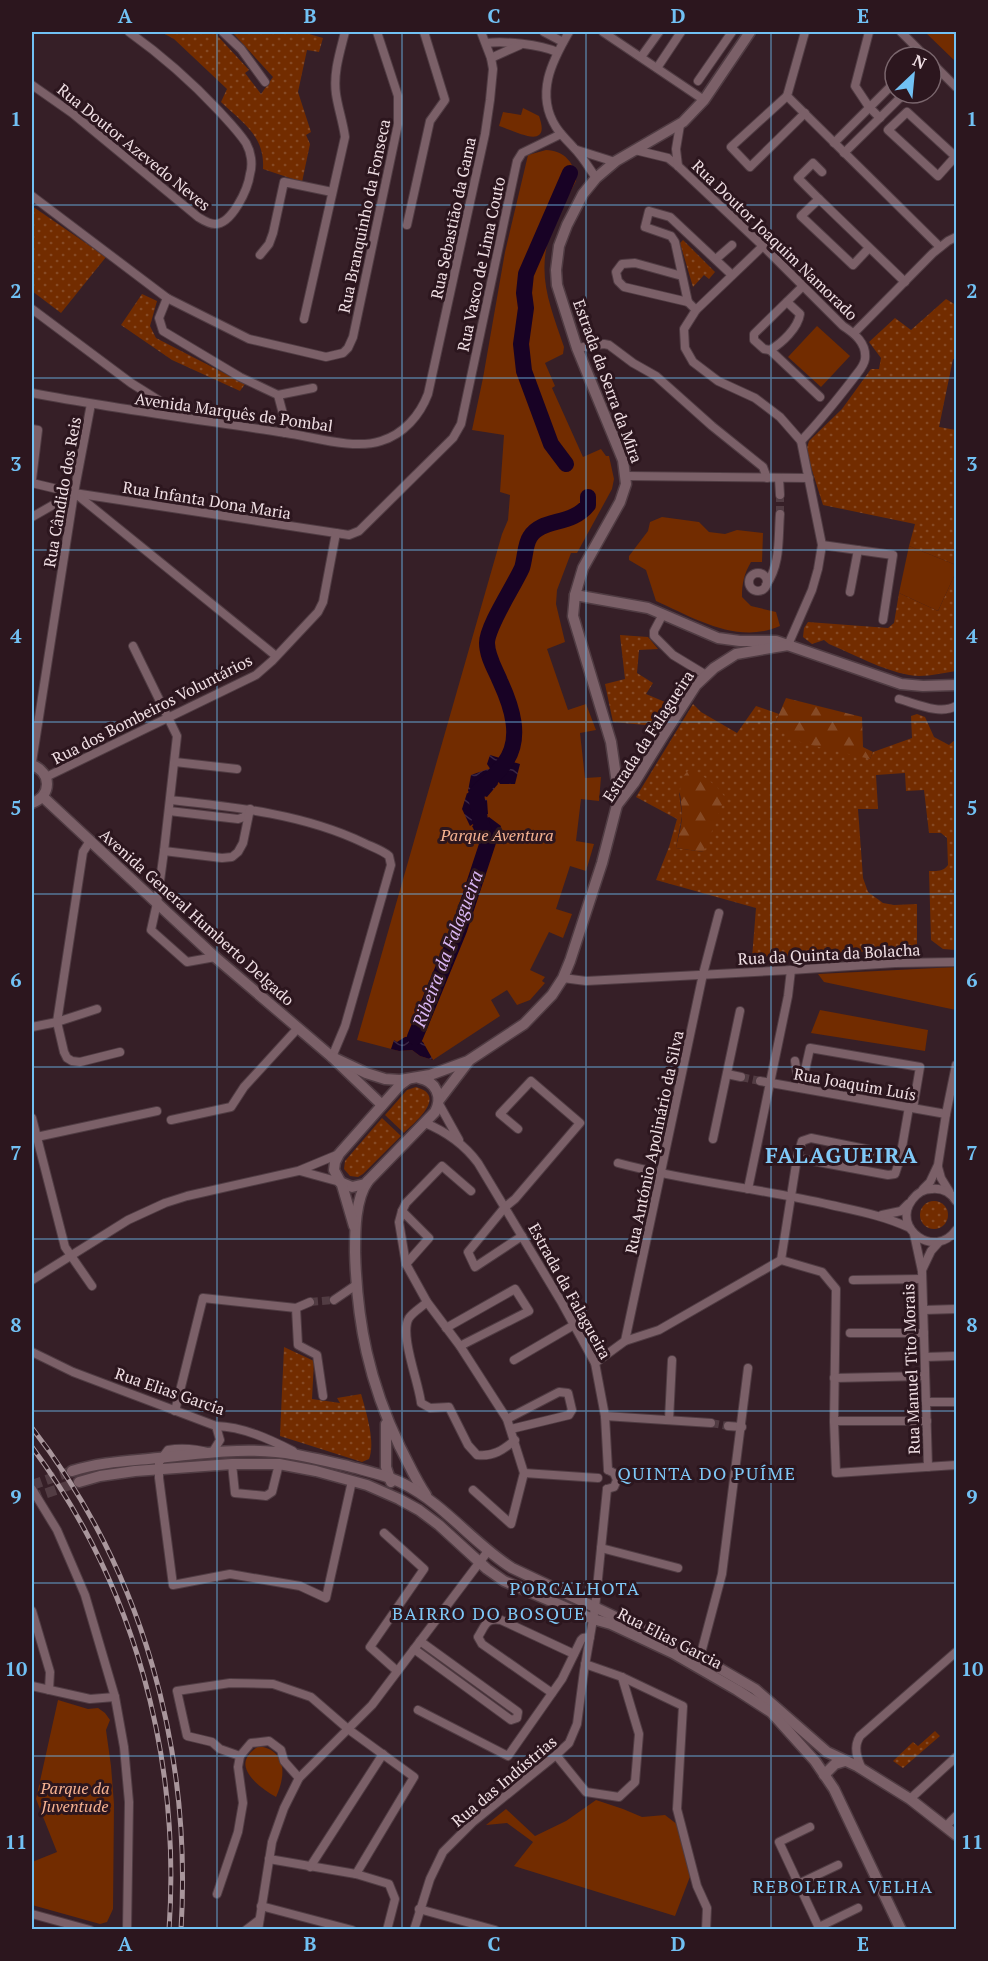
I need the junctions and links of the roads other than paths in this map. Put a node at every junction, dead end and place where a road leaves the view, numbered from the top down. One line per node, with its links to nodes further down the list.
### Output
1 (129, 32): 30 (street, Rua Doutor Azevedo Neves)
2 (223, 32): 29 (street)
3 (345, 32): 52 (street)
4 (377, 32): 67 (street, Rua Branquinho da Fonseca)
5 (424, 32): 55 (street)
6 (481, 32): 18 (street, Rua Sebastião da Gama)
7 (544, 32): 17 (street)
8 (569, 32): 17 (street)
9 (603, 32): 23 (street)
10 (659, 32): 23 (street)
11 (681, 32): 26 (street)
12 (732, 32): 22 (street)
13 (750, 32): 25 (street, Estrada da Serra da Mira)
14 (805, 32): 33 (street)
15 (868, 32): 37 (street)
16 (902, 32): 20 (street)
17 (563, 42): 21 (street)
18 (486, 43): 19 (street); 24 (street, Rua Sebastião da Gama)
19 (520, 45): 21 (street); 24 (street)
20 (913, 45)
21 (557, 52): 42 (street)
22 (716, 54): 25 (street); 28 (street)
23 (641, 57): 26 (street)
24 (491, 58): 81 (street, Rua Sebastião da Gama)
25 (728, 63): 34 (street, Estrada da Serra da Mira)
26 (657, 68): 34 (street)
27 (943, 74): 31 (street)
28 (698, 81)
29 (265, 82)
30 (32, 85)
31 (957, 87)
32 (883, 94): 37 (street)
33 (787, 96): 39 (street); 39 (street)
34 (704, 100): 41 (street, Estrada da Serra da Mira)
35 (892, 105): 40 (street)
36 (901, 105): 38 (street)
37 (869, 107): 40 (street); 43 (street)
38 (907, 112): 47 (street); 47 (street)
39 (805, 113): 43 (street)
40 (879, 118): 46 (street)
41 (680, 125): 45 (street, Estrada da Serra da Mira); 49 (street, Rua Doutor Joaquim Namorado)
42 (561, 134): 44 (street); 95 (street, Rua Vasco de Lima Couto)
43 (834, 142): 46 (street)
44 (576, 150): 48 (street); 51 (street)
45 (635, 150): 48 (street, Estrada da Serra da Mira); 49 (street, Rua Doutor Joaquim Namorado)
46 (844, 153): 59 (street)
47 (956, 157)
48 (615, 162): 51 (street, Estrada da Serra da Mira)
49 (678, 166): 58 (street, Rua Doutor Joaquim Namorado)
50 (822, 172): 54 (street)
51 (596, 178): 74 (street, Estrada da Serra da Mira)
52 (332, 192): 61 (street); 72 (street)
53 (32, 196): 67 (street)
54 (819, 199): 60 (street); 60 (street)
55 (407, 225)
56 (957, 237): 59 (street)
57 (732, 245): 62 (street)
58 (763, 246): 63 (street); 66 (street, Rua Doutor Joaquim Namorado)
59 (940, 247): 65 (street)
60 (869, 248): 65 (street)
61 (260, 255)
62 (716, 260): 63 (street); 64 (street)
63 (732, 275): 71 (street)
64 (682, 276): 68 (street); 68 (street)
65 (905, 282): 73 (street)
66 (802, 287): 69 (street); 73 (street, Rua Doutor Joaquim Namorado)
67 (166, 298): 78 (street)
68 (688, 302): 71 (street)
69 (787, 302): 75 (street); 75 (street)
70 (32, 309): 82 (street)
71 (696, 310): 85 (street)
72 (304, 319)
73 (854, 333): 85 (street)
74 (577, 348): 86 (street, Estrada da Serra da Mira); 87 (street)
75 (770, 350): 79 (street)
76 (313, 388): 78 (street)
77 (32, 393): 80 (street, Avenida Marquês de Pombal)
78 (278, 395): 84 (street)
79 (820, 397)
80 (91, 404): 82 (street, Avenida Marquês de Pombal); 91 (street, Rua Cândido dos Reis)
81 (421, 409): 84 (street, Avenida Marquês de Pombal)
82 (190, 420): 84 (street, Avenida Marquês de Pombal)
83 (32, 429): 90 (street)
84 (285, 433)
85 (801, 441): 89 (street)
86 (626, 476): 87 (street); 100 (street, Estrada da Serra da Mira)
87 (767, 478): 88 (street)
88 (779, 478): 89 (street); 92 (street)
89 (809, 478): 96 (street)
90 (32, 481): 91 (street, Rua Infanta Dona Maria)
91 (74, 493): 94 (street); 95 (street, Rua Infanta Dona Maria); 107 (street); 114 (street, Rua Cândido dos Reis)
92 (780, 495)
93 (780, 514): 98 (street)
94 (32, 517)
95 (336, 533): 107 (street, Rua dos Bombeiros Voluntários)
96 (822, 545): 97 (street); 104 (street)
97 (858, 550): 99 (street); 102 (street)
98 (766, 585)
99 (850, 592)
100 (575, 595): 101 (street); 120 (street, Estrada da Serra da Mira)
101 (663, 614): 103 (street); 108 (street)
102 (883, 620)
103 (740, 641): 104 (street); 106 (street)
104 (788, 645): 106 (street, Estrada da Falagueira); 109 (street, Estrada da Falagueira)
105 (133, 646): 112 (street)
106 (740, 653): 108 (street, Estrada da Falagueira)
107 (276, 656): 112 (street, Rua dos Bombeiros Voluntários)
108 (706, 675): 120 (street, Estrada da Falagueira)
109 (957, 685)
110 (899, 699): 111 (street)
111 (957, 706)
112 (169, 718): 113 (street); 116 (street, Rua dos Bombeiros Voluntários)
113 (175, 762): 115 (street); 118 (street)
114 (32, 764): 116 (street)
115 (237, 769)
116 (46, 777): 117 (street)
117 (43, 797): 119 (street); 123 (street, Avenida General Humberto Delgado)
118 (170, 800): 121 (street); 122 (street)
119 (32, 803)
120 (617, 805): 131 (street, Estrada da Falagueira)
121 (250, 809): 122 (street); 124 (street); 138 (street)
122 (169, 811): 124 (street)
123 (90, 841): 125 (street, Avenida General Humberto Delgado); 134 (street)
124 (164, 851): 125 (street)
125 (157, 903): 127 (street, Avenida General Humberto Delgado); 127 (street)
126 (719, 913): 130 (street, Rua António Apolinário da Silva)
127 (215, 957): 136 (street, Avenida General Humberto Delgado)
128 (957, 962): 129 (street, Rua da Quinta da Bolacha)
129 (791, 970): 130 (street, Rua da Quinta da Bolacha); 147 (street)
130 (703, 974): 131 (street, Rua da Quinta da Bolacha); 167 (street, Rua António Apolinário da Silva)
131 (563, 978): 139 (street, Estrada da Falagueira)
132 (97, 1010): 134 (street)
133 (740, 1011): 142 (street)
134 (57, 1022): 135 (street); 137 (street)
135 (32, 1028)
136 (298, 1028): 138 (street, Avenida General Humberto Delgado); 155 (street)
137 (120, 1052)
138 (332, 1057): 144 (street, Avenida General Humberto Delgado); 150 (street, Avenida General Humberto Delgado)
139 (468, 1061): 144 (street, Estrada da Falagueira); 149 (street, Estrada da Falagueira)
140 (795, 1061): 145 (street)
141 (957, 1065): 153 (street)
142 (728, 1074): 143 (street); 159 (street)
143 (741, 1077)
144 (413, 1078): 149 (street, Estrada da Falagueira); 150 (street)
145 (803, 1078): 148 (street); 151 (street)
146 (760, 1081): 147 (street, Rua Joaquim Luís)
147 (770, 1082): 148 (street, Rua Joaquim Luís); 170 (street)
148 (801, 1088): 151 (street, Rua Joaquim Luís)
149 (439, 1102): 156 (street); 160 (street, Estrada da Falagueira)
150 (382, 1105): 161 (street)
151 (911, 1108): 153 (street, Rua Joaquim Luís); 162 (street)
152 (157, 1111): 158 (street)
153 (946, 1114): 165 (street)
154 (32, 1118): 158 (street)
155 (171, 1120)
156 (425, 1124): 160 (street, Estrada da Falagueira); 168 (street)
157 (518, 1129): 175 (street)
158 (34, 1138): 184 (street)
159 (713, 1139)
160 (461, 1143): 175 (street, Estrada da Falagueira)
161 (339, 1154): 166 (street); 169 (street)
162 (900, 1156): 163 (street); 163 (street)
163 (798, 1158): 173 (street)
164 (618, 1163): 167 (street)
165 (938, 1165): 172 (street); 174 (street)
166 (298, 1171): 169 (street); 184 (street)
167 (661, 1175): 170 (street); 202 (street, Rua António Apolinário da Silva)
168 (368, 1181): 169 (street); 178 (street)
169 (340, 1182): 178 (street)
170 (748, 1189): 173 (street)
171 (471, 1191): 176 (street)
172 (917, 1195): 174 (street); 177 (street); 180 (street, Rua Manuel Tito Morais)
173 (791, 1196): 177 (street); 185 (street)
174 (955, 1199)
175 (505, 1207): 181 (street, Estrada da Falagueira); 181 (street)
176 (402, 1211): 186 (street); 186 (street)
177 (878, 1215): 180 (street)
178 (355, 1226): 190 (street)
179 (957, 1230): 183 (street, Rua Manuel Tito Morais)
180 (912, 1231): 183 (street); 187 (street, Rua Manuel Tito Morais)
181 (522, 1236): 198 (street, Estrada da Falagueira)
182 (957, 1238): 183 (street)
183 (943, 1240): 187 (street, Rua Manuel Tito Morais)
184 (71, 1255): 188 (street); 191 (street)
185 (781, 1260): 202 (street); 212 (street)
186 (406, 1264): 194 (street)
187 (922, 1275): 189 (street); 197 (street, Rua Manuel Tito Morais)
188 (32, 1280)
189 (853, 1280)
190 (356, 1286): 192 (street); 217 (street)
191 (92, 1287)
192 (333, 1300)
193 (310, 1302): 195 (street)
194 (427, 1302): 199 (street); 228 (street)
195 (296, 1308): 213 (street); 216 (street)
196 (957, 1309): 197 (street)
197 (924, 1310): 201 (street, Rua Manuel Tito Morais)
198 (574, 1325): 207 (street); 209 (street, Estrada da Falagueira)
199 (446, 1328): 203 (street); 203 (street)
200 (850, 1333): 201 (street)
201 (924, 1333): 206 (street, Rua Manuel Tito Morais)
202 (625, 1341): 209 (street)
203 (460, 1346): 219 (street)
204 (32, 1352): 216 (street, Rua Elias Garcia)
205 (957, 1356): 206 (street)
206 (925, 1357): 211 (street, Rua Manuel Tito Morais)
207 (514, 1360)
208 (672, 1360): 220 (street)
209 (595, 1363): 218 (street, Estrada da Falagueira)
210 (748, 1368): 226 (street)
211 (925, 1376): 212 (street); 214 (street, Rua Manuel Tito Morais)
212 (834, 1378): 222 (street)
213 (323, 1396)
214 (926, 1402): 215 (street); 221 (street, Rua Manuel Tito Morais)
215 (957, 1402)
216 (175, 1411): 224 (street, Rua Elias Garcia)
217 (384, 1414): 229 (street); 234 (street)
218 (605, 1416): 220 (street); 240 (street, Estrada da Falagueira)
219 (507, 1419): 227 (street); 227 (street)
220 (669, 1420): 223 (street)
221 (927, 1420): 222 (street); 238 (street, Rua Manuel Tito Morais)
222 (834, 1421): 238 (street)
223 (711, 1423)
224 (216, 1426): 230 (street); 231 (street, Rua Elias Garcia)
225 (728, 1426): 226 (street)
226 (742, 1427): 266 (street)
227 (511, 1429): 228 (street)
228 (515, 1440): 243 (street)
229 (402, 1451): 245 (street); 253 (street)
230 (212, 1453): 232 (street); 233 (street)
231 (300, 1455): 232 (street, Rua Elias Garcia); 242 (street, Rua Elias Garcia)
232 (255, 1457): 235 (street); 236 (street, Rua Elias Garcia)
233 (162, 1458): 239 (street); 241 (street)
234 (386, 1461): 242 (street); 245 (street)
235 (231, 1464): 236 (street); 239 (street)
236 (279, 1464): 246 (street, Rua Elias Garcia)
237 (957, 1465): 238 (street)
238 (928, 1467)
239 (158, 1470): 246 (street); 247 (street)
240 (608, 1470): 244 (street); 250 (street, Estrada da Falagueira)
241 (72, 1471)
242 (372, 1472): 245 (street, Rua Elias Garcia)
243 (524, 1473): 244 (street); 251 (street)
244 (598, 1478): 250 (street)
245 (390, 1479): 248 (street); 252 (street); 253 (street, Rua Elias Garcia)
246 (352, 1481): 248 (street, Rua Elias Garcia)
247 (79, 1482)
248 (367, 1485): 252 (street, Rua Elias Garcia)
249 (32, 1489): 273 (street)
250 (607, 1489): 255 (street, Estrada da Falagueira)
251 (473, 1490)
252 (399, 1499): 257 (street, Rua Elias Garcia)
253 (431, 1503): 256 (street, Rua Elias Garcia)
254 (384, 1533): 268 (street)
255 (601, 1548): 258 (street); 260 (street, Estrada da Falagueira)
256 (488, 1551): 257 (street); 260 (street, Rua Elias Garcia)
257 (480, 1562): 260 (street, Rua Elias Garcia); 262 (street)
258 (678, 1568)
259 (32, 1611): 271 (street)
260 (594, 1613): 261 (street, Rua das Indústrias); 266 (street, Rua Elias Garcia); 282 (street, Rua Elias Garcia)
261 (590, 1637): 265 (street); 267 (street, Rua das Indústrias)
262 (420, 1641): 263 (street); 263 (street)
263 (414, 1649): 268 (street)
264 (957, 1652): 281 (street)
265 (574, 1654): 272 (street); 272 (street)
266 (700, 1657): 280 (street, Rua Elias Garcia)
267 (585, 1664): 269 (street); 277 (street, Rua das Indústrias)
268 (397, 1671): 275 (street)
269 (622, 1677): 277 (street); 309 (street)
270 (32, 1686): 271 (street)
271 (49, 1690): 273 (street)
272 (552, 1693): 274 (street)
273 (115, 1697): 302 (street)
274 (418, 1710)
275 (348, 1729): 276 (street); 278 (street); 283 (street)
276 (383, 1754): 291 (street); 292 (street)
277 (556, 1755): 297 (street, Rua das Indústrias)
278 (240, 1756): 283 (street); 294 (street)
279 (957, 1757): 284 (street)
280 (845, 1761): 281 (street, Rua Elias Garcia); 282 (street)
281 (862, 1769): 284 (street, Rua Elias Garcia)
282 (824, 1774): 310 (street, Rua Elias Garcia)
283 (299, 1778): 289 (street)
284 (910, 1799): 286 (street, Rua Elias Garcia)
285 (957, 1816): 286 (street)
286 (946, 1826): 288 (street, Rua Elias Garcia)
287 (810, 1827): 293 (street)
288 (957, 1835)
289 (269, 1859): 291 (street); 295 (street)
290 (838, 1865): 293 (street)
291 (310, 1868): 292 (street)
292 (356, 1874): 306 (street)
293 (798, 1884): 300 (street)
294 (217, 1894)
295 (261, 1906): 299 (street); 305 (street)
296 (858, 1908): 300 (street)
297 (419, 1909): 307 (street, Rua das Indústrias); 308 (street)
298 (32, 1914): 301 (street)
299 (259, 1920): 303 (street); 304 (street)
300 (819, 1928)
301 (90, 1929)
302 (127, 1929)
303 (246, 1929)
304 (258, 1929)
305 (352, 1929)
306 (387, 1929)
307 (414, 1929)
308 (495, 1929)
309 (706, 1929)
310 (901, 1929)

